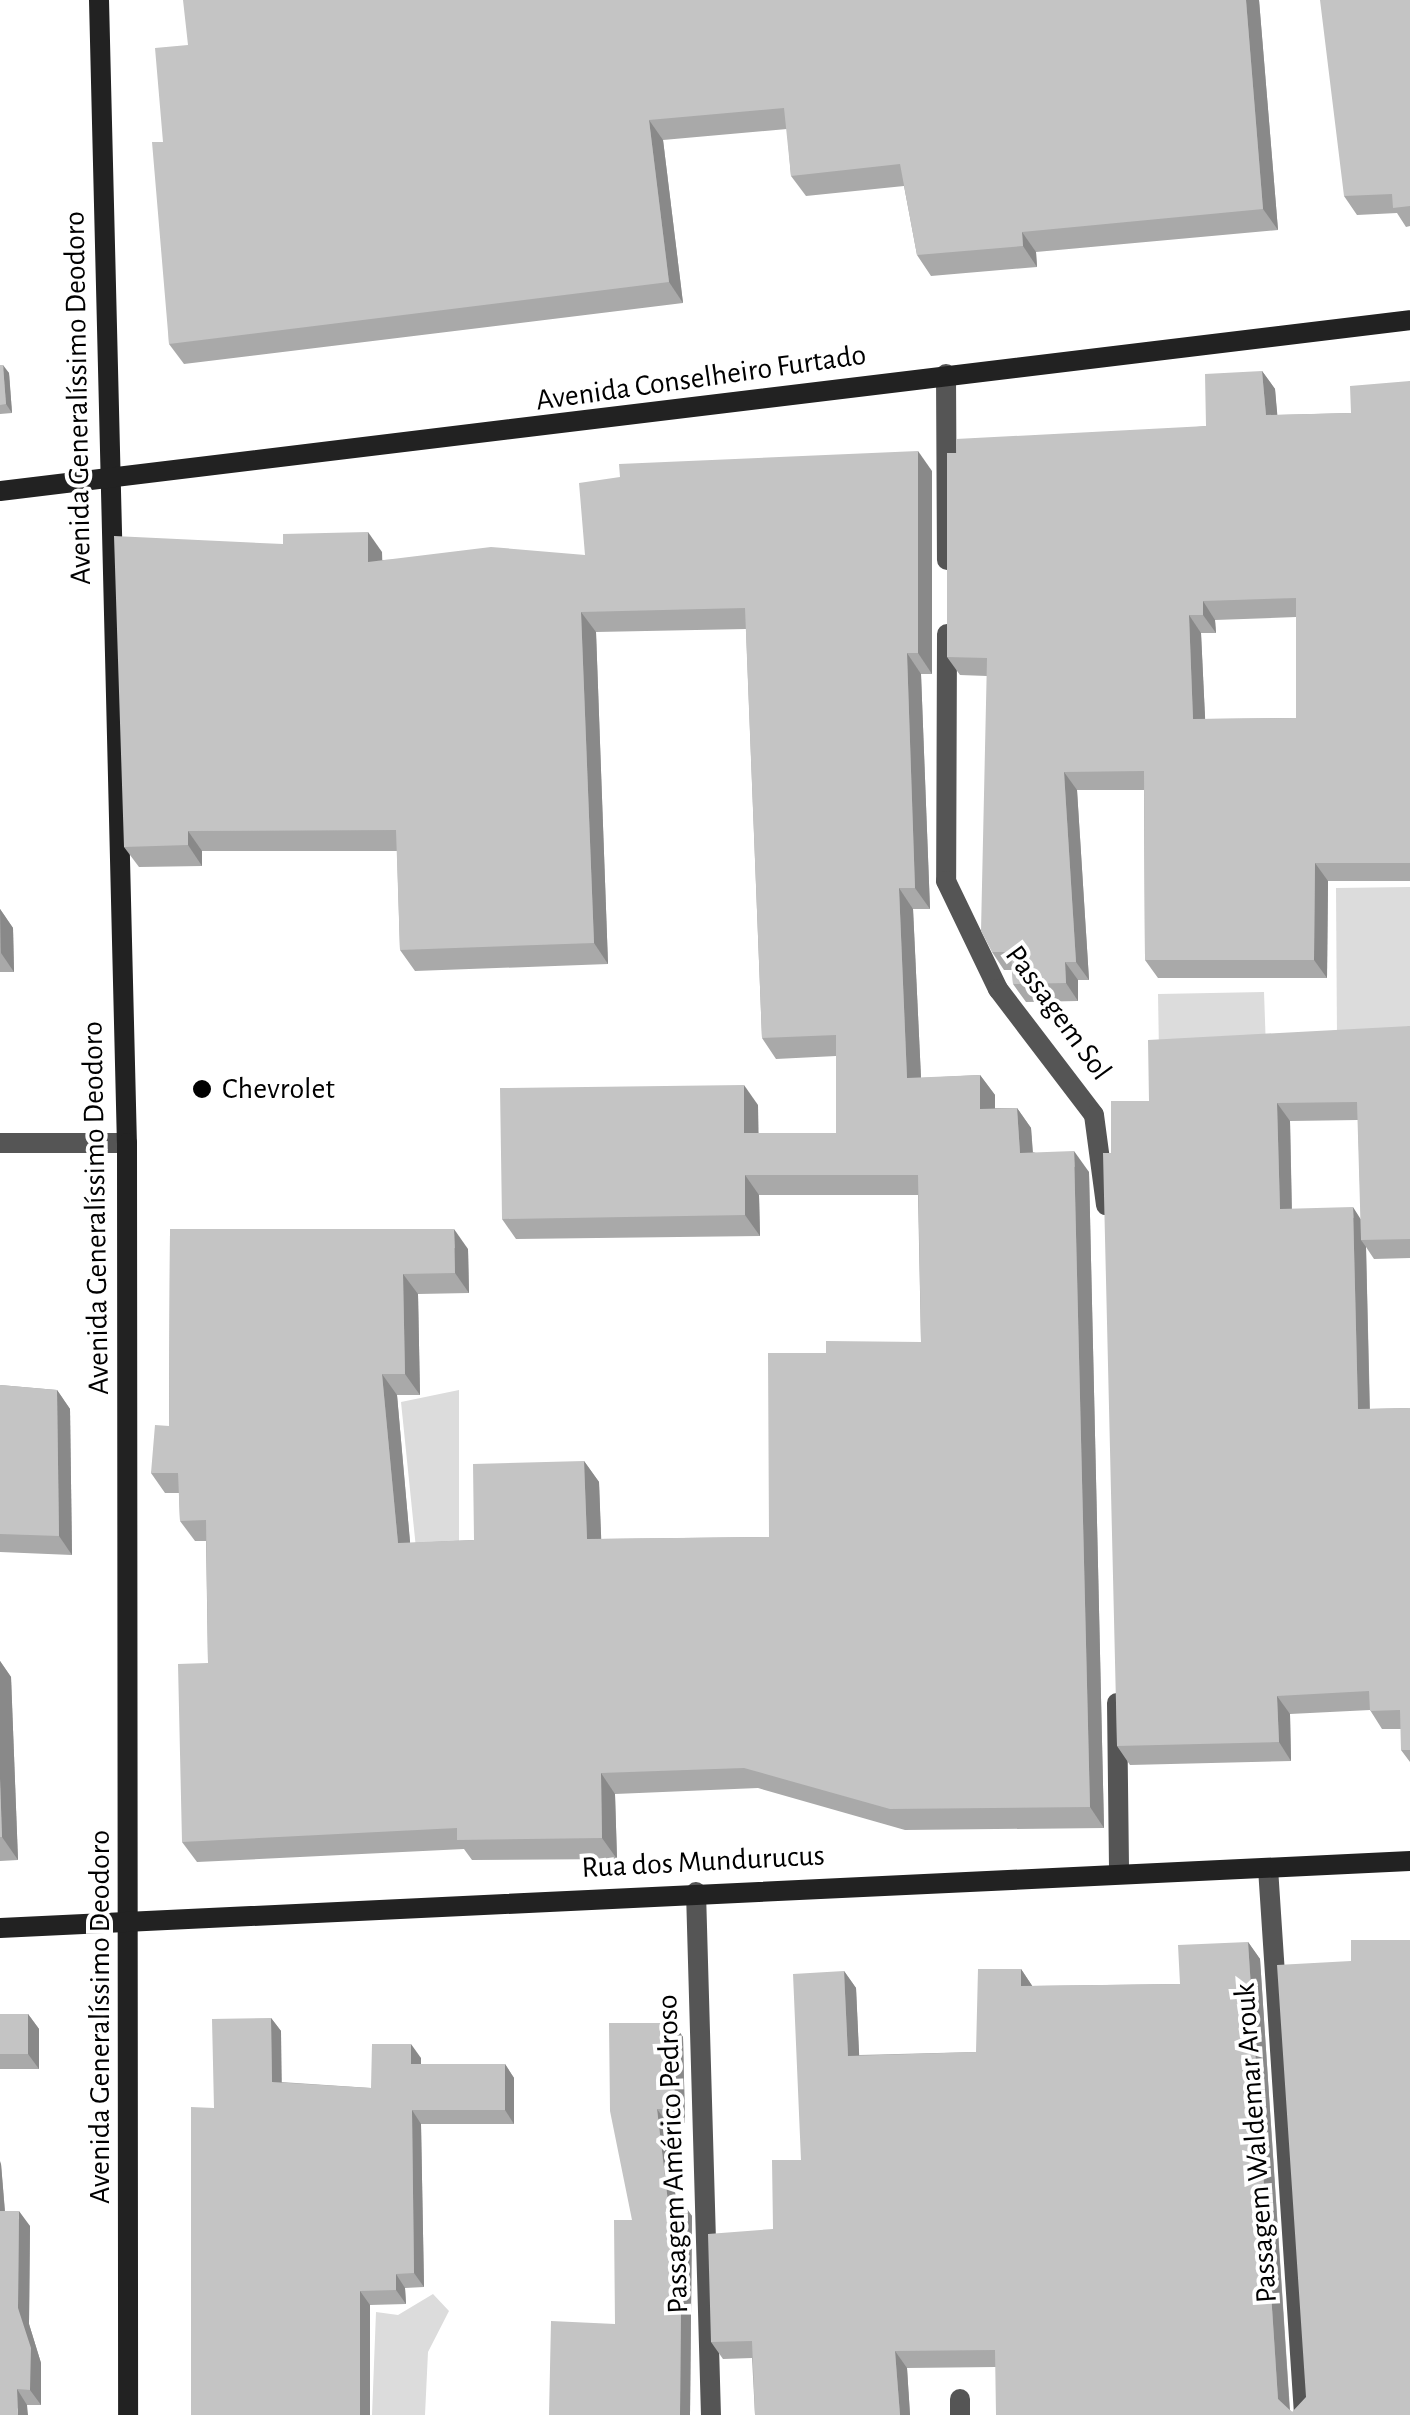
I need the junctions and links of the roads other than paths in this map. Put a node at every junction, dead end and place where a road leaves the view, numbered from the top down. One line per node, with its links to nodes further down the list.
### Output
1 (99, 0): 4 (street, Avenida Generalíssimo Deodoro)
2 (1410, 320): 3 (street, Avenida Conselheiro Furtado)
3 (946, 374): 4 (street, Avenida Conselheiro Furtado); 8 (street, Passagem Sol)
4 (110, 480): 5 (street, Avenida Conselheiro Furtado); 6 (street, Avenida Generalíssimo Deodoro)
5 (0, 491)
6 (127, 1142): 7 (street); 14 (street, Avenida Generalíssimo Deodoro)
7 (0, 1143)
8 (1107, 1225)
9 (1116, 1674): 12 (street)
10 (1410, 1861): 11 (street, Rua dos Mundurucus)
11 (1268, 1868): 12 (street, Rua dos Mundurucus); 18 (street, Passagem Waldemar Arouk)
12 (1119, 1872): 13 (street, Rua dos Mundurucus)
13 (696, 1892): 14 (street, Rua dos Mundurucus); 17 (street, Passagem Américo Pedroso)
14 (132, 1922): 15 (street, Rua dos Mundurucus); 16 (street, Avenida Generalíssimo Deodoro)
15 (0, 1928)
16 (128, 2415)
17 (710, 2415)
18 (1304, 2415)

